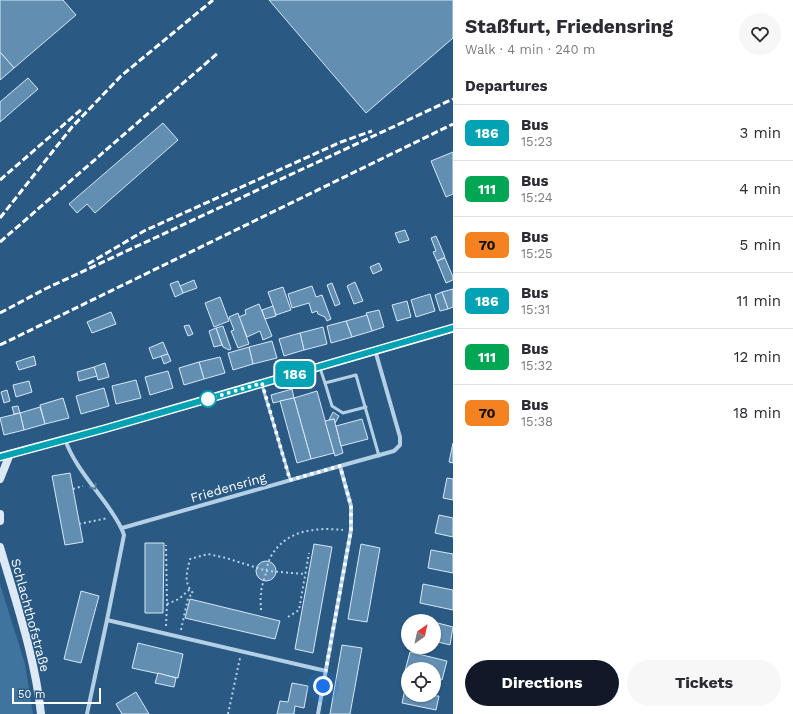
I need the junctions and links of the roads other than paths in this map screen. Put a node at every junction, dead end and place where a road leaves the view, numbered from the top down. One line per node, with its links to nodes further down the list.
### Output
1 (453, 328): 2 (main road)
2 (375, 350): 3 (main road); 9 (street, Friedensring)
3 (320, 366): 4 (main road); 5 (lane)
4 (262, 383): 7 (main road); 13 (lane)
5 (325, 384): 6 (lane); 6 (lane)
6 (366, 407): 9 (lane)
7 (65, 439): 8 (main road); 16 (street, one-way to 16)
8 (10, 454): 10 (main road); 12 (main road)
9 (379, 456): 11 (street, Friedensring)
10 (0, 457)
11 (340, 466): 13 (street, Friedensring); 19 (street)
12 (0, 479)
13 (290, 480): 16 (street, Friedensring)
14 (0, 514): 15 (main road)
15 (0, 521)
16 (122, 528): 18 (street)
17 (0, 547): 20 (main road, Schlachthofstraße)
18 (107, 620): 19 (street); 21 (street)
19 (326, 671): 22 (street)
20 (41, 714)
21 (87, 714)
22 (318, 714)

